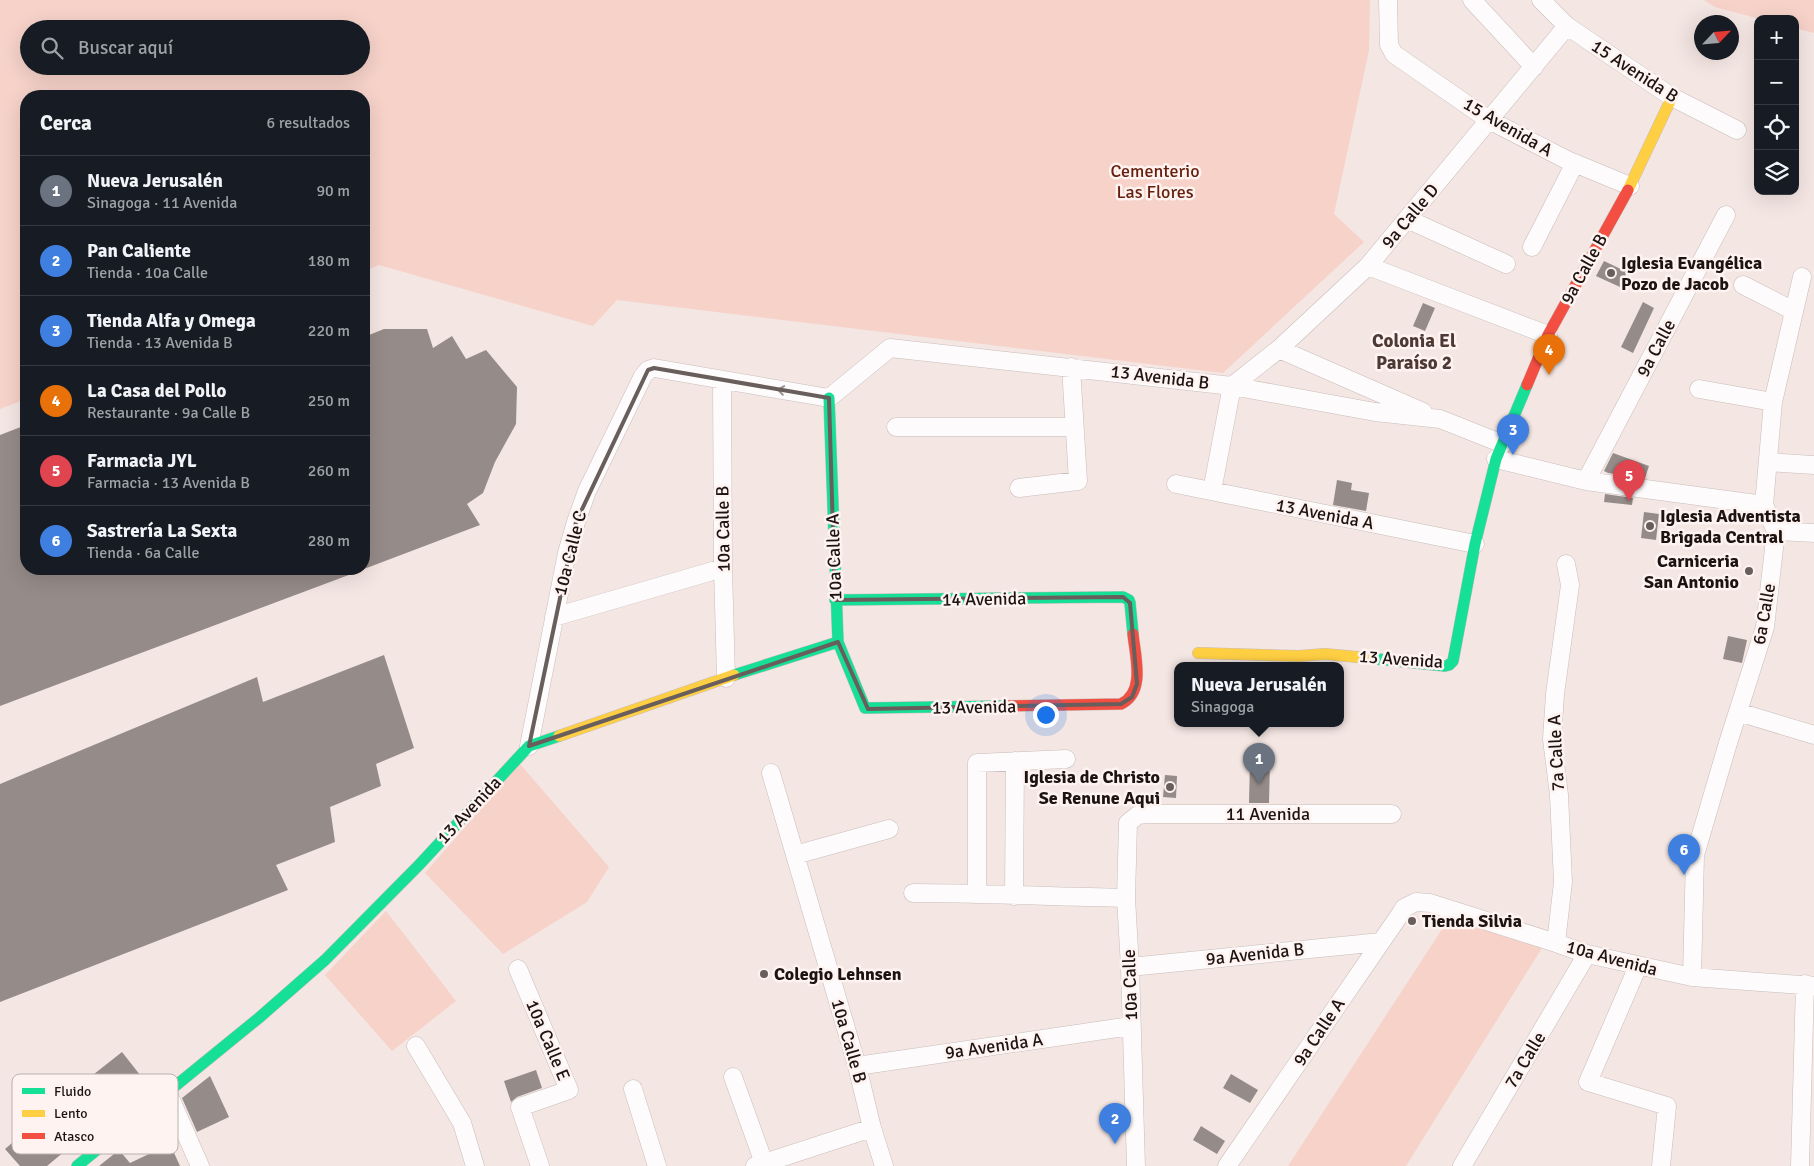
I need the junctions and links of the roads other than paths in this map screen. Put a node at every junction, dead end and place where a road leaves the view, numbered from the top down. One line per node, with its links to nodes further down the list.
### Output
1 (1388, 0): 7 (street, 15 Avenida A)
2 (1472, 0): 5 (street)
3 (1541, 0): 4 (street, 15 Avenida B)
4 (1567, 26): 5 (street, 9a Calle D); 6 (street, 15 Avenida B)
5 (1534, 67): 7 (street, 9a Calle D)
6 (1672, 97): 8 (street, 15 Avenida B); 10 (street, 9a Calle B)
7 (1490, 120): 9 (street, 15 Avenida A); 12 (street, 9a Calle D)
8 (1737, 130)
9 (1575, 163): 10 (street, 15 Avenida A); 13 (street)
10 (1630, 186): 19 (street, 9a Calle B)
11 (1726, 214): 33 (street, 9a Calle)
12 (1407, 219): 14 (street); 15 (street, 9a Calle D)
13 (1532, 247)
14 (1506, 264)
15 (1368, 266): 19 (street); 20 (street, 9a Calle D)
16 (1802, 277): 18 (street)
17 (1743, 285): 18 (street)
18 (1794, 311): 26 (street)
19 (1548, 335): 30 (street, 9a Calle B)
20 (1279, 349): 23 (street, 9a Calle D); 27 (street)
21 (1070, 367): 23 (street, 13 Avenida B); 25 (street, 13 Avenida B); 29 (street)
22 (722, 380): 25 (street, one-way to 22); 42 (street, 10a Calle B); 44 (street, 10a Calle C)
23 (1232, 386): 27 (street, 13 Avenida B); 36 (street)
24 (1699, 389): 26 (street)
25 (829, 398): 43 (street, 10a Calle A)
26 (1774, 402): 31 (street)
27 (1440, 419): 30 (street, 13 Avenida B)
28 (896, 427): 29 (street)
29 (1074, 427): 35 (street)
30 (1499, 452): 33 (street, 13 Avenida B); 40 (street)
31 (1768, 462): 32 (street); 37 (street)
32 (1814, 465)
33 (1586, 480): 37 (street, 13 Avenida B)
34 (1176, 484): 36 (street, 13 Avenida A)
35 (1019, 488)
36 (1212, 491): 40 (street, 13 Avenida A)
37 (1764, 505): 38 (street)
38 (1776, 531): 39 (street); 50 (street, 6a Calle)
39 (1814, 534)
40 (1475, 544): 46 (street, 13 Avenida)
41 (1566, 564): 66 (street, 7a Calle A)
42 (723, 568): 44 (street); 47 (street, 10a Calle B)
43 (835, 600): 45 (street, 10a Calle A); 48 (street, 14 Avenida)
44 (554, 618): 52 (street, 10a Calle C)
45 (838, 642): 47 (street, 13 Avenida); 49 (street, 10a Calle A)
46 (1198, 653)
47 (726, 678): 52 (street, 13 Avenida)
48 (1136, 691): 49 (street, 13 Avenida)
49 (868, 709)
50 (1738, 712): 51 (street); 71 (street, 6a Calle)
51 (1814, 736)
52 (529, 746): 77 (street, 13 Avenida)
53 (1066, 759): 54 (street)
54 (1015, 761): 61 (street); 62 (street)
55 (771, 773): 59 (street, 10a Calle B)
56 (1144, 814): 57 (street, 11 Avenida); 63 (street, 10a Calle)
57 (1392, 814)
58 (889, 829): 59 (street)
59 (795, 855): 75 (street, 10a Calle B)
60 (913, 893): 61 (street)
61 (977, 893): 62 (street)
62 (1014, 896): 63 (street)
63 (1126, 898): 69 (street, 10a Calle)
64 (1416, 902): 65 (street, 9a Calle A); 66 (street, 10a Avenida)
65 (1381, 942): 69 (street, 9a Avenida B); 90 (street, 9a Calle A)
66 (1556, 943): 67 (street, 10a Avenida)
67 (1587, 954): 68 (street, 10a Avenida); 91 (street, 7a Calle)
68 (1638, 966): 71 (street, 10a Avenida); 92 (street)
69 (1130, 967): 73 (street, 10a Calle)
70 (518, 969): 86 (street, 10a Calle E)
71 (1692, 977): 72 (street, 10a Avenida)
72 (1809, 985): 93 (street)
73 (1132, 1026): 75 (street, 9a Avenida A); 89 (street, 10a Calle)
74 (416, 1046): 85 (street)
75 (857, 1066): 80 (street, 10a Calle B)
76 (733, 1077): 82 (street)
77 (178, 1083)
78 (633, 1089): 87 (street)
79 (178, 1117): 84 (street)
80 (872, 1128): 82 (street); 88 (street, 10a Calle B)
81 (92, 1154): 83 (street, 13 Avenida)
82 (759, 1164)
83 (77, 1166)
84 (200, 1166)
85 (475, 1166)
86 (540, 1166)
87 (657, 1166)
88 (884, 1166)
89 (1136, 1166)
90 (1227, 1166)
91 (1462, 1166)
92 (1660, 1166)
93 (1800, 1166)

